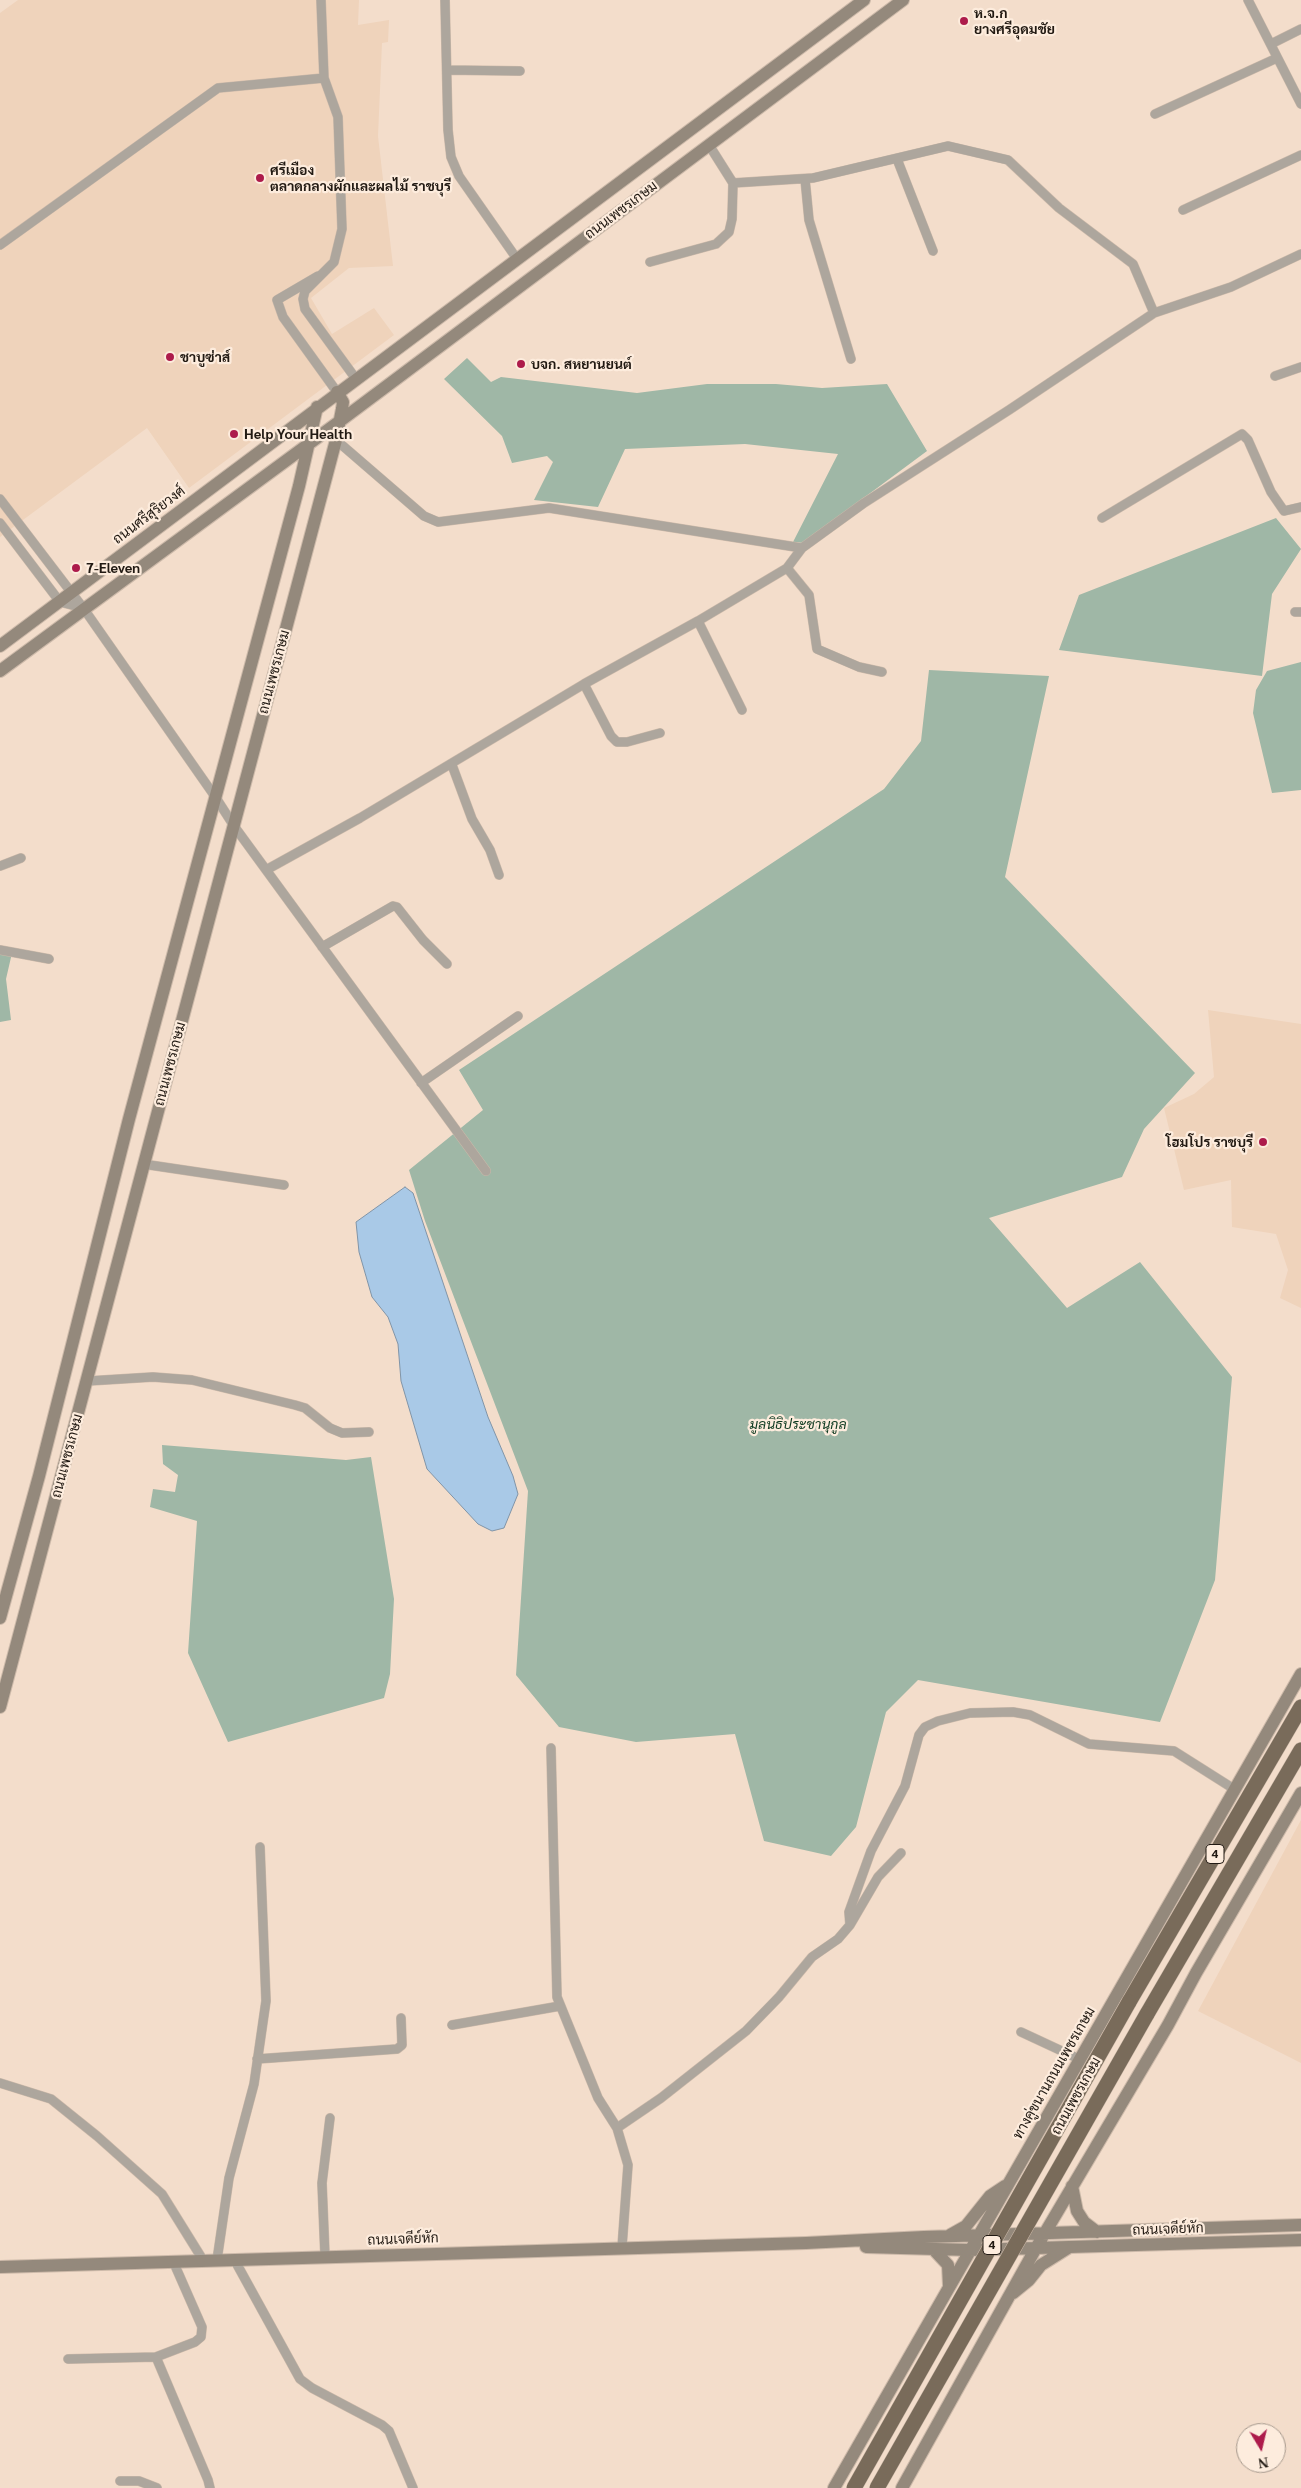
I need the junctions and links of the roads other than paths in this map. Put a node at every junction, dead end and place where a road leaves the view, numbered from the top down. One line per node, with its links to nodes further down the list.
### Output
1 (321, 0): 11 (street)
2 (445, 0): 9 (street)
3 (864, 0): 23 (main road, ถนนเพชรเกษม)
4 (903, 0): 14 (main road, ถนนเพชรเกษม)
5 (1248, 0): 7 (street)
6 (1301, 29): 7 (street)
7 (1271, 44): 8 (street)
8 (1278, 58): 12 (street); 13 (street)
9 (447, 70): 10 (street); 23 (street)
10 (520, 71)
11 (324, 78): 20 (street); 25 (street)
12 (1301, 104)
13 (1155, 114)
14 (709, 145): 18 (street); 33 (main road, ถนนเพชรเกษม)
15 (1301, 155): 19 (street)
16 (897, 159): 17 (street); 21 (street); 26 (street)
17 (805, 179): 18 (street); 27 (street)
18 (733, 183): 24 (street)
19 (1183, 210)
20 (0, 245)
21 (933, 251)
22 (1301, 254): 26 (street)
23 (517, 259): 30 (main road, ถนนเพชรเกษม)
24 (650, 262)
25 (320, 276): 30 (street); 31 (street)
26 (1154, 313): 40 (street)
27 (851, 359)
28 (1301, 367): 29 (street)
29 (1275, 376)
30 (356, 379): 31 (main road, ถนนเพชรเกษม)
31 (337, 392): 32 (main road, ถนนศรีสุริยวงศ์); 33 (main road, ถนนเพชรเกษม)
32 (317, 407): 35 (main road, ถนนเพชรเกษม); 42 (main road, ถนนศรีสุริยวงศ์)
33 (340, 421): 34 (main road, ถนนเพชรเกษม); 35 (main road)
34 (336, 440): 40 (street); 54 (main road, ถนนเพชรเกษม)
35 (309, 441): 44 (main road); 53 (main road, ถนนเพชรเกษม)
36 (0, 499): 42 (street)
37 (1301, 507): 38 (street)
38 (1102, 518)
39 (0, 523): 43 (street)
40 (802, 548): 41 (street)
41 (786, 568): 45 (street); 48 (street)
42 (72, 593): 43 (main road, ถนนศรีสุริยวงศ์); 44 (street)
43 (60, 602): 44 (street); 46 (main road, ถนนศรีสุริยวงศ์)
44 (84, 608): 47 (main road); 53 (street)
45 (698, 621): 49 (street); 50 (street)
46 (0, 646)
47 (0, 671)
48 (882, 672)
49 (584, 684): 51 (street); 52 (street)
50 (742, 710)
51 (660, 733)
52 (452, 765): 57 (street); 58 (street)
53 (216, 798): 54 (street); 70 (main road, ถนนเพชรเกษม)
54 (234, 826): 57 (street); 65 (main road, ถนนเพชรเกษม)
55 (21, 858): 56 (street)
56 (0, 866)
57 (266, 870): 59 (street)
58 (499, 874)
59 (322, 947): 62 (street); 64 (street)
60 (0, 950): 61 (street)
61 (49, 959)
62 (447, 964)
63 (518, 1016): 64 (street)
64 (422, 1083): 66 (street)
65 (143, 1164): 67 (street); 68 (main road, ถนนเพชรเกษม)
66 (486, 1171)
67 (284, 1185)
68 (88, 1381): 69 (street); 71 (main road, ถนนเพชรเกษม)
69 (369, 1432)
70 (43, 1460): 71 (main road); 72 (main road, ถนนเพชรเกษม)
71 (64, 1465): 74 (main road, ถนนเพชรเกษม)
72 (0, 1618)
73 (1301, 1674): 78 (main road, ทางคู่ขนานถนนเพชรเกษม / 4)
74 (0, 1707)
75 (1301, 1707): 121 (highway, ถนนเพชรเกษม / 4, bridge)
76 (551, 1748): 83 (street)
77 (1301, 1750): 122 (highway, ถนนเพชรเกษม / 4, bridge)
78 (1234, 1789): 82 (street); 88 (main road, ทางคู่ขนานถนนเพชรเกษม / 4)
79 (1301, 1793): 93 (main road)
80 (260, 1847): 87 (street)
81 (901, 1853): 82 (street)
82 (850, 1925): 91 (street)
83 (560, 2006): 85 (street); 91 (street)
84 (401, 2018): 87 (street)
85 (452, 2024)
86 (1021, 2032): 88 (street)
87 (257, 2059): 109 (street)
88 (1079, 2059): 92 (main road, ทางคู่ขนานถนนเพชรเกษม / 4)
89 (0, 2083): 108 (street)
90 (330, 2118): 106 (street)
91 (617, 2128): 101 (street)
92 (1007, 2185): 97 (main road); 98 (main road, ทางคู่ขนานถนนเพชรเกษม / 4)
93 (1072, 2186): 95 (main road); 96 (main road)
94 (1301, 2225): 95 (main road, ถนนเจดีย์หัก)
95 (1097, 2232): 96 (main road, ถนนเจดีย์หัก)
96 (1045, 2234): 98 (main road, ถนนเจดีย์หัก); 103 (main road)
97 (948, 2236): 98 (main road, ถนนเจดีย์หัก); 100 (main road, ถนนเจดีย์หัก)
98 (978, 2236): 105 (main road, ทางคู่ขนานถนนเพชรเกษม / 4)
99 (1301, 2240): 102 (main road, ถนนเจดีย์หัก)
100 (806, 2243): 101 (main road, ถนนเจดีย์หัก); 104 (main road, ถนนเจดีย์หัก)
101 (622, 2247): 106 (main road, ถนนเจดีย์หัก)
102 (1070, 2247): 103 (main road, ถนนเจดีย์หัก); 113 (main road)
103 (1036, 2248): 105 (main road, ถนนเจดีย์หัก); 113 (main road)
104 (934, 2250): 105 (main road, ถนนเจดีย์หัก); 112 (main road)
105 (970, 2250): 112 (main road, ทางคู่ขนานถนนเพชรเกษม / 4)
106 (325, 2256): 107 (main road, ถนนเจดีย์หัก)
107 (234, 2259): 109 (main road, ถนนเจดีย์หัก); 119 (street)
108 (203, 2260): 109 (main road, ถนนเจดีย์หัก); 110 (main road, ถนนเจดีย์หัก)
109 (217, 2260)
110 (174, 2261): 111 (main road, ถนนเจดีย์หัก); 114 (street)
111 (0, 2267)
112 (948, 2288): 120 (main road, ทางคู่ขนานถนนเพชรเกษม / 4)
113 (1008, 2298): 123 (main road)
114 (156, 2357): 115 (street); 118 (street)
115 (68, 2359)
116 (120, 2481): 117 (street)
117 (157, 2488)
118 (210, 2488)
119 (413, 2488)
120 (834, 2488)
121 (854, 2488)
122 (878, 2488)
123 (902, 2488)

